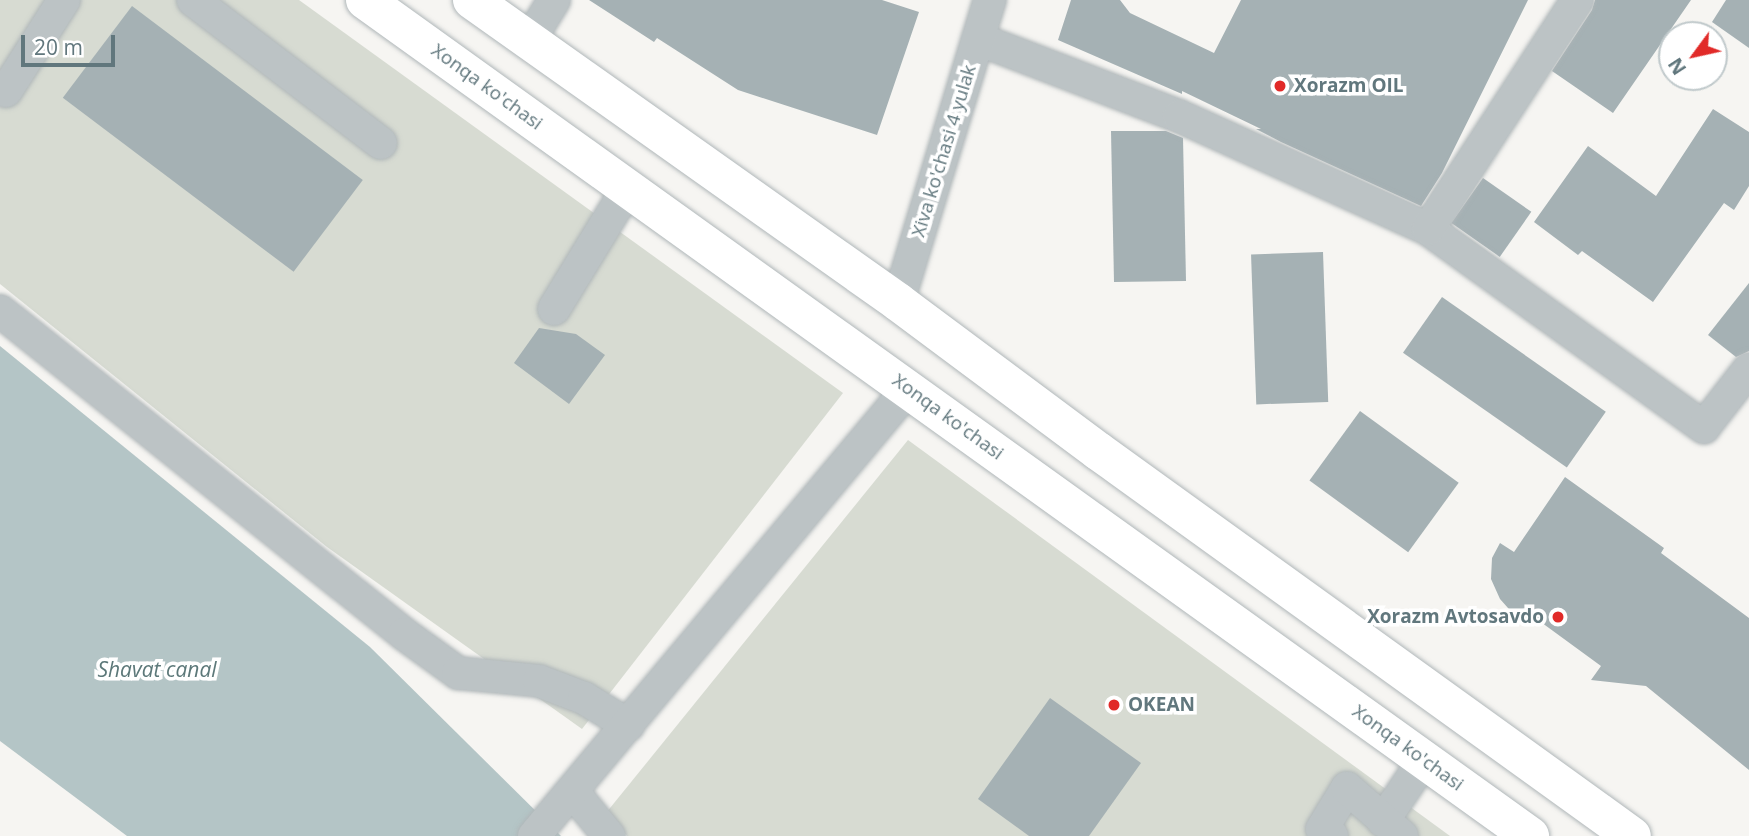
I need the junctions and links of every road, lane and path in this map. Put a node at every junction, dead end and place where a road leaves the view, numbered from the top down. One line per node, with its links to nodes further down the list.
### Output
1 (64, 0): 10 (street)
2 (193, 0): 11 (street)
3 (365, 0): 12 (main road, Xonqa ko'chasi)
4 (472, 0): 9 (main road)
5 (554, 0): 9 (street)
6 (990, 0): 8 (street, Xiva ko'chasi 4 yulak)
7 (1575, 1): 13 (street)
8 (978, 39): 13 (street); 14 (street, Xiva ko'chasi 4 yulak)
9 (529, 41): 14 (main road)
10 (6, 91)
11 (381, 143)
12 (628, 188): 15 (street); 18 (main road, Xonqa ko'chasi)
13 (1429, 229): 17 (street)
14 (898, 302): 27 (main road)
15 (554, 309)
16 (0, 311): 19 (street)
17 (1749, 369)
18 (908, 389): 19 (street); 20 (main road, Xonqa ko'chasi)
19 (628, 725): 21 (street)
20 (1424, 760): 22 (street); 26 (main road, Xonqa ko'chasi)
21 (573, 792): 23 (street); 24 (street)
22 (1392, 828): 25 (street)
23 (534, 836)
24 (609, 836)
25 (1332, 836)
26 (1530, 836)
27 (1632, 836)

